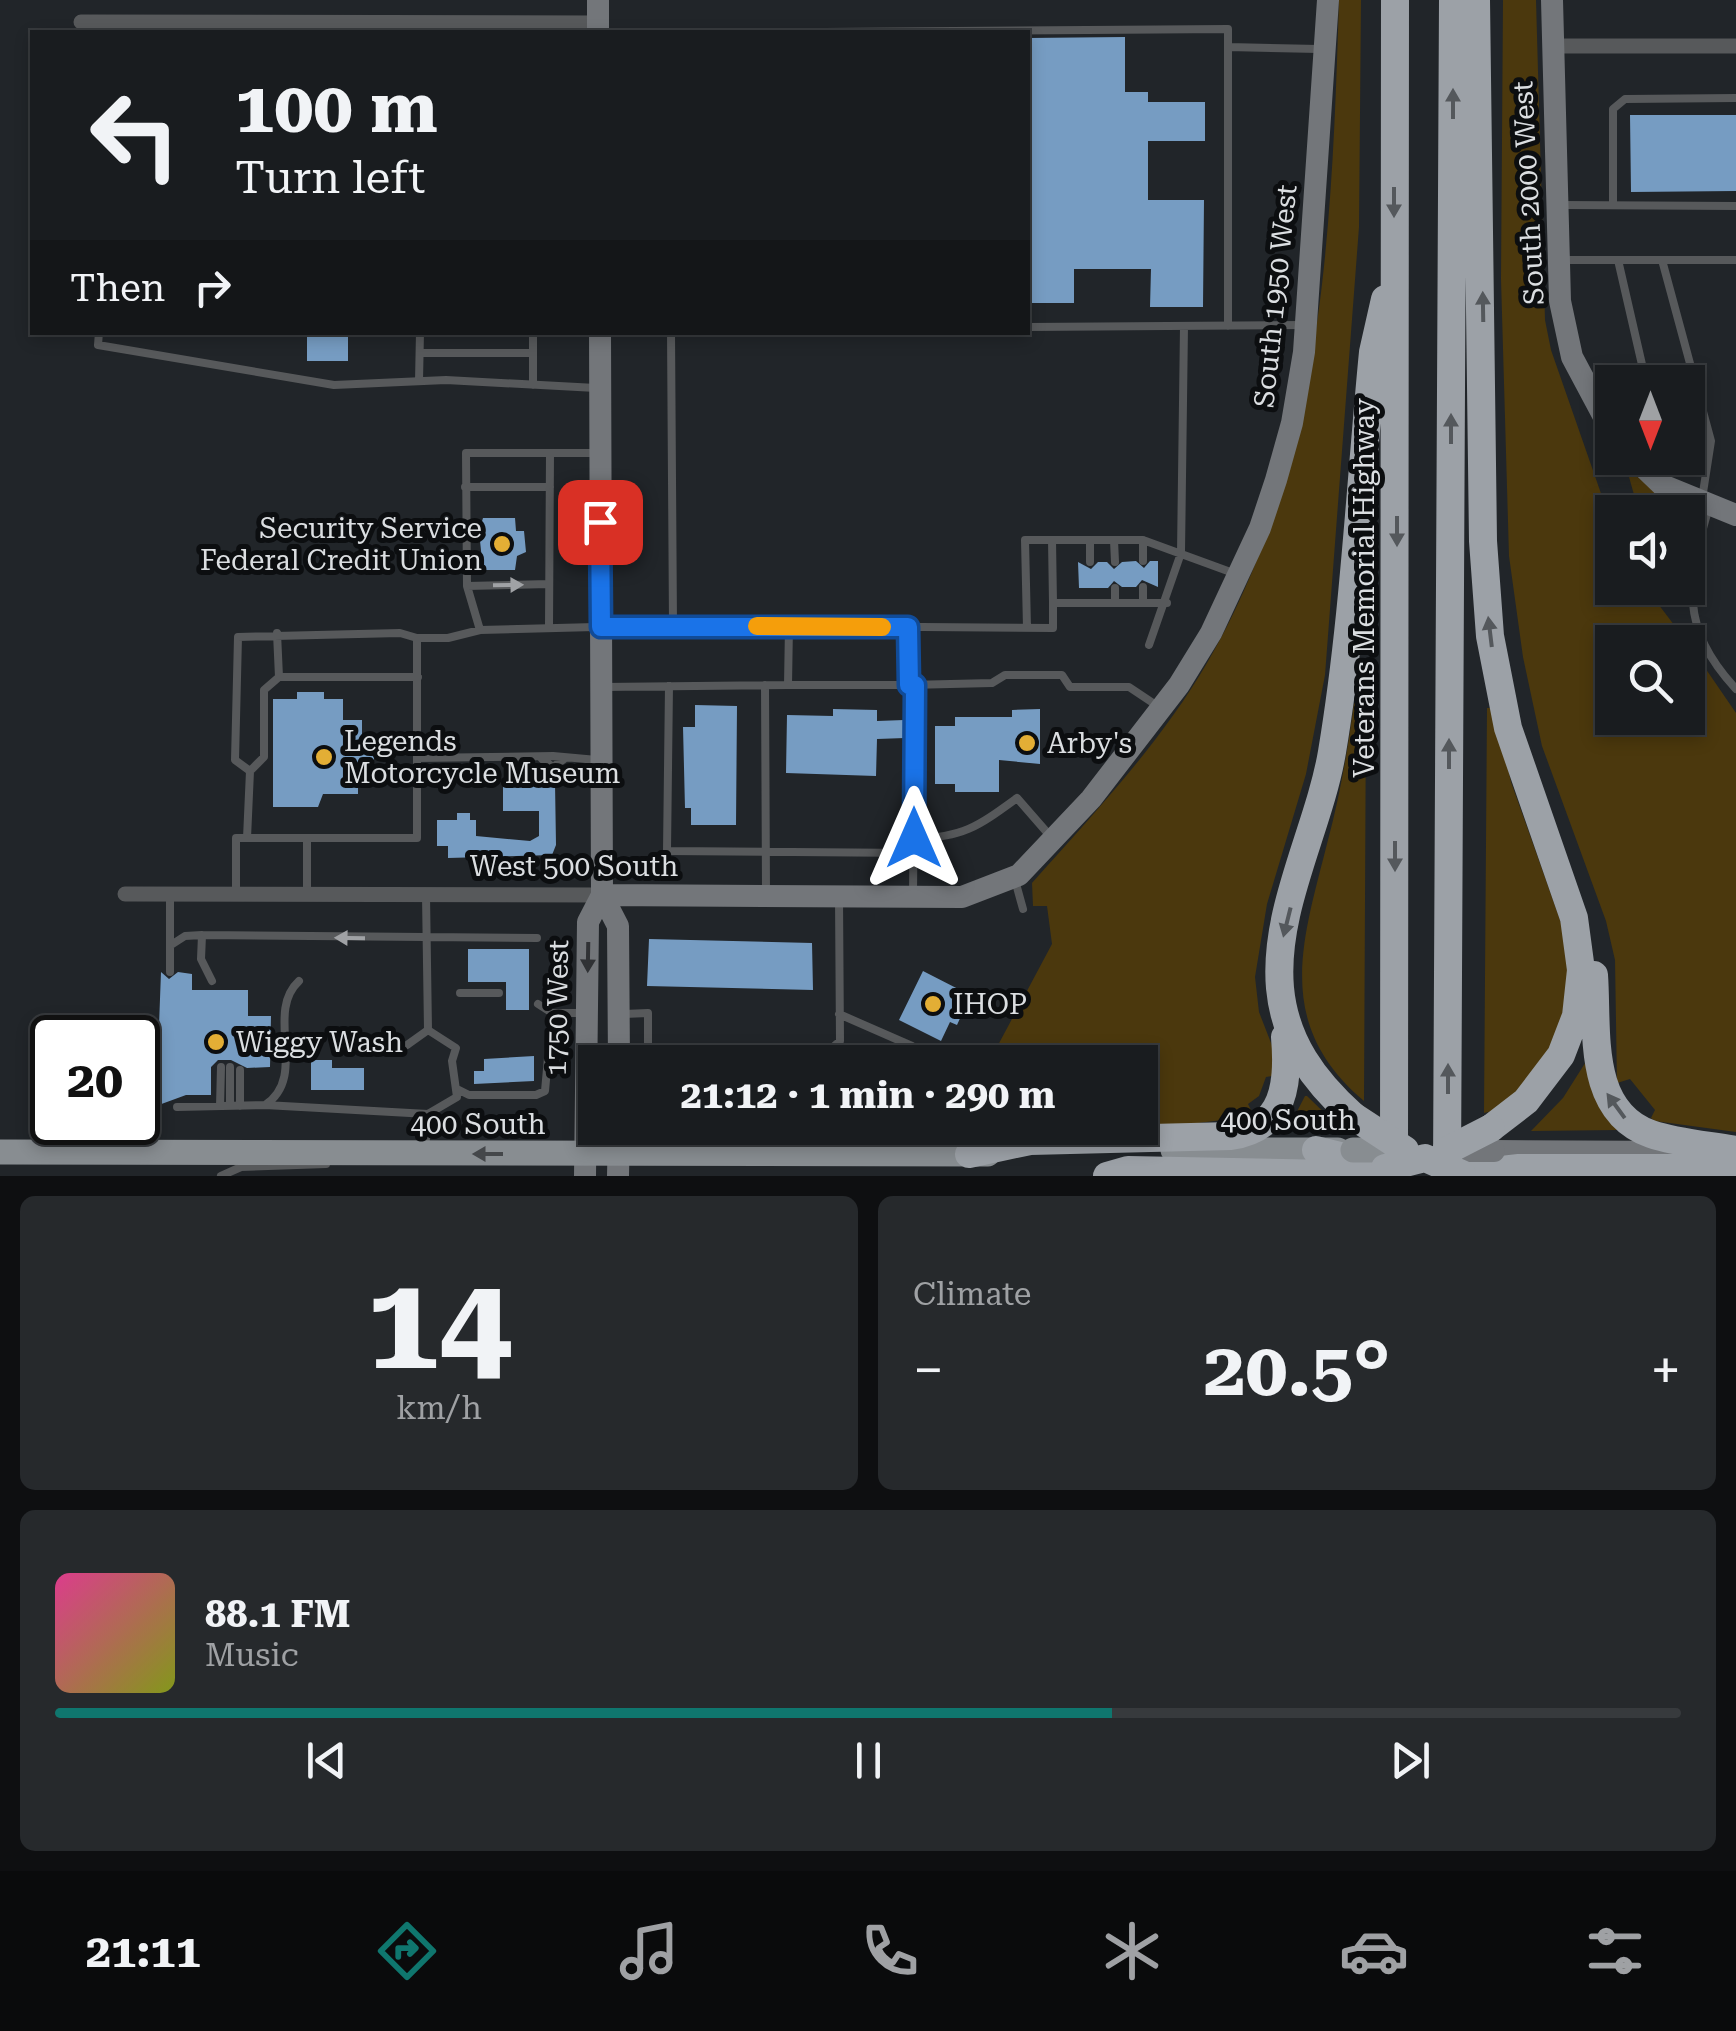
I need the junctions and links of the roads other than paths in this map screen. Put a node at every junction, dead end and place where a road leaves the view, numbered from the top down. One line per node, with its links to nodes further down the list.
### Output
1 (1328, 0): 15 (street, South 1950 West)
2 (1395, 0): 20 (highway, Veterans Memorial Highway, one-way to 20)
3 (1453, 0): 145 (highway, one-way to 3)
4 (1476, 0): 91 (highway, one-way to 4)
5 (1552, 0): 12 (street, South 2000 West)
6 (598, 18): 10 (street)
7 (81, 22): 8 (street)
8 (101, 28): 9 (street)
9 (254, 28): 10 (street)
10 (422, 29)
11 (1030, 31): 14 (lane)
12 (1551, 46): 13 (street); 17 (street, South 2000 West)
13 (1736, 46)
14 (1228, 47): 15 (lane); 27 (lane)
15 (1328, 50): 25 (street, South 1950 West)
16 (1736, 98): 18 (lane)
17 (1557, 205): 18 (lane); 21 (street, South 2000 West)
18 (1613, 205): 19 (lane)
19 (1736, 206)
20 (1394, 258): 119 (highway, one-way to 119); 145 (highway, Veterans Memorial Highway, one-way to 145)
21 (1559, 260): 22 (lane); 40 (street, South 2000 West)
22 (1618, 260): 23 (lane); 36 (lane)
23 (1662, 260): 24 (lane); 44 (lane)
24 (1736, 260)
25 (1306, 325): 27 (lane); 58 (street, South 1950 West)
26 (1184, 326): 27 (lane); 28 (lane); 54 (lane)
27 (1228, 326)
28 (1030, 327)
29 (98, 335): 37 (lane)
30 (420, 335): 34 (lane)
31 (533, 335): 35 (lane)
32 (600, 335): 39 (street)
33 (671, 335): 69 (lane)
34 (420, 353): 35 (lane); 37 (lane)
35 (533, 354): 38 (lane)
36 (1642, 365)
37 (420, 381): 38 (lane)
38 (533, 385): 39 (lane)
39 (600, 388): 43 (street)
40 (1595, 401)
41 (1705, 451): 44 (lane)
42 (550, 453): 43 (lane); 46 (lane); 47 (lane)
43 (600, 453): 72 (street)
44 (1709, 453): 48 (lane)
45 (1652, 475): 48 (street)
46 (466, 486): 47 (lane); 60 (lane)
47 (550, 486): 59 (lane)
48 (1706, 506): 49 (street); 86 (lane)
49 (1736, 515)
50 (1052, 540): 51 (lane); 64 (lane); 74 (lane)
51 (1090, 540): 52 (lane); 56 (lane)
52 (1114, 540): 53 (lane); 57 (lane)
53 (1142, 540): 54 (lane); 55 (lane)
54 (1181, 552): 58 (lane); 68 (lane)
55 (1142, 561)
56 (1090, 562)
57 (1114, 562)
58 (1240, 576): 87 (street, South 1950 West)
59 (549, 584): 60 (lane, one-way to 59); 71 (lane)
60 (467, 586): 75 (lane)
61 (1142, 587): 67 (lane)
62 (1090, 588): 65 (lane)
63 (1115, 588): 66 (lane)
64 (1053, 603): 65 (lane); 74 (lane)
65 (1090, 603): 66 (lane)
66 (1115, 603): 67 (lane)
67 (1142, 603): 68 (lane)
68 (1166, 603): 78 (lane)
69 (673, 625): 70 (lane); 72 (lane)
70 (788, 626): 73 (lane); 81 (lane)
71 (549, 627): 72 (lane); 75 (lane)
72 (601, 627): 85 (street)
73 (908, 627): 74 (lane); 82 (lane)
74 (1027, 628)
75 (480, 630): 77 (lane)
76 (278, 633): 77 (lane); 79 (lane); 90 (lane)
77 (417, 638): 80 (lane)
78 (1149, 645)
79 (280, 677): 80 (lane); 90 (lane)
80 (418, 677): 88 (lane)
81 (788, 685): 82 (lane); 84 (lane)
82 (912, 685): 87 (lane); 94 (lane)
83 (668, 686): 84 (lane); 85 (lane); 96 (lane)
84 (765, 686): 96 (lane)
85 (601, 687): 89 (street)
86 (1736, 689)
87 (1162, 709): 95 (street, South 1950 West)
88 (417, 758): 89 (lane); 93 (lane)
89 (602, 760): 102 (street)
90 (250, 771): 92 (lane)
91 (1536, 814): 137 (highway, one-way to 91); 145 (highway)
92 (247, 838): 93 (lane); 103 (lane)
93 (307, 838): 104 (lane)
94 (914, 838): 95 (lane); 97 (lane)
95 (1054, 841): 98 (street, South 1950 West)
96 (766, 853): 97 (lane); 105 (lane)
97 (914, 854): 107 (lane)
98 (1016, 876): 107 (street, West 500 South); 108 (lane)
99 (125, 894): 100 (street, West 500 South)
100 (170, 895): 103 (street, West 500 South); 112 (lane)
101 (426, 895): 102 (street, West 500 South); 104 (street, West 500 South); 111 (lane)
102 (602, 895): 105 (street, West 500 South); 121 (street, 1750 West, one-way to 121); 122 (street)
103 (236, 896): 104 (street, West 500 South)
104 (307, 896)
105 (766, 898): 106 (street, West 500 South)
106 (840, 898): 107 (street, West 500 South); 123 (lane)
107 (913, 898)
108 (1024, 909)
109 (202, 935): 111 (lane, one-way to 109); 112 (lane); 114 (lane)
110 (537, 938): 111 (lane)
111 (427, 939): 124 (lane)
112 (171, 946): 113 (lane)
113 (170, 972)
114 (212, 981)
115 (299, 981): 131 (lane)
116 (460, 992): 117 (lane)
117 (500, 993)
118 (538, 1004): 120 (lane)
119 (1283, 1006): 143 (highway); 145 (highway, bridge)
120 (552, 1012): 121 (lane); 130 (lane)
121 (587, 1013): 146 (street, 1750 West)
122 (619, 1014): 126 (street); 127 (lane)
123 (839, 1014): 128 (lane); 129 (lane)
124 (428, 1030): 125 (lane); 130 (lane)
125 (407, 1045)
126 (619, 1045)
127 (648, 1045)
128 (836, 1045)
129 (910, 1045)
130 (456, 1088): 134 (lane)
131 (265, 1105): 132 (lane); 134 (lane)
132 (230, 1106): 132 (lane); 133 (lane)
133 (177, 1107)
134 (428, 1114): 141 (lane)
135 (764, 1145): 142 (lane)
136 (1316, 1150): 143 (main road, 400 South); 144 (highway)
137 (1736, 1151): 145 (street)
138 (0, 1152): 140 (main road, 400 South)
139 (619, 1152): 142 (main road, 400 South); 146 (main road, 400 South)
140 (395, 1154): 141 (main road, 400 South); 148 (lane)
141 (424, 1154): 146 (main road, 400 South, one-way to 141)
142 (778, 1154): 143 (main road, 400 South)
143 (969, 1154)
144 (1352, 1160): 145 (highway); 149 (highway)
145 (1444, 1164): 147 (highway)
146 (585, 1165)
147 (1736, 1168)
148 (221, 1176)
149 (1107, 1176)

